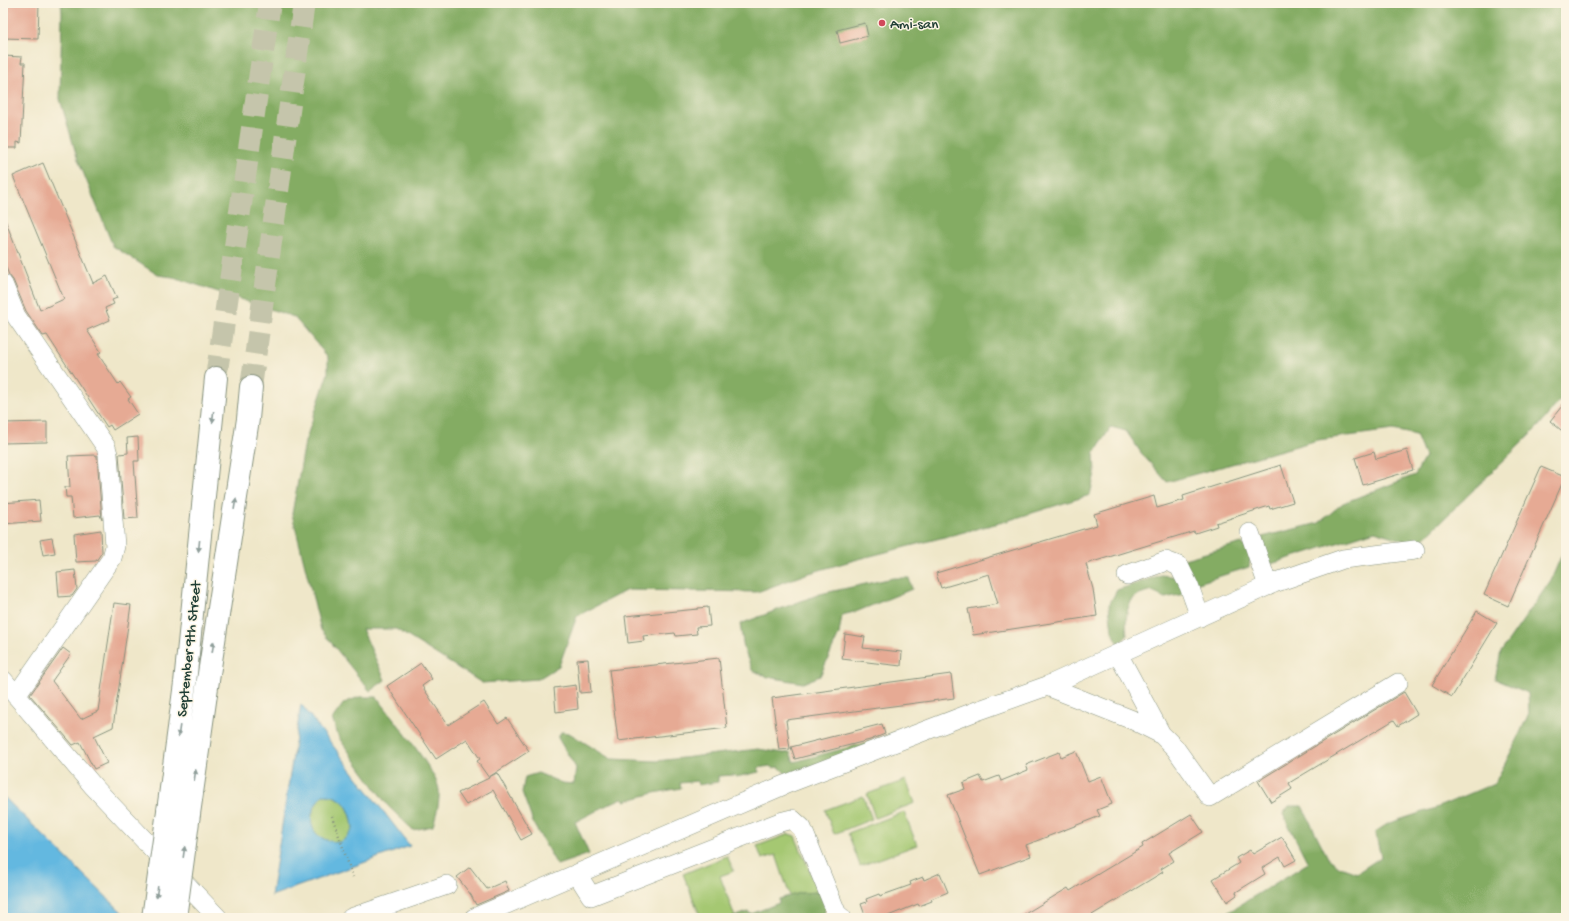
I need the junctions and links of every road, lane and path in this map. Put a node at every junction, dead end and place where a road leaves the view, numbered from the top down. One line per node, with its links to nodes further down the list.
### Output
1 (3, 284): 13 (street)
2 (216, 378): 19 (highway, September 9th Street, one-way to 19, bridge)
3 (251, 386): 20 (highway, September 9th Street, one-way to 3, bridge)
4 (1250, 533): 7 (street)
5 (1415, 550): 7 (street)
6 (1127, 575): 8 (street)
7 (1268, 586): 8 (street)
8 (1200, 617): 9 (street)
9 (1118, 654): 12 (street); 14 (street)
10 (3, 680): 13 (street)
11 (1398, 682): 14 (street)
12 (1047, 686): 14 (street); 16 (street)
13 (16, 696): 21 (street)
14 (1161, 734)
15 (332, 816): 17 (path)
16 (577, 874): 23 (street); 24 (street)
17 (353, 877)
18 (446, 885): 22 (street)
19 (154, 918)
20 (176, 918)
21 (218, 918)
22 (351, 918)
23 (475, 918)
24 (842, 918)

